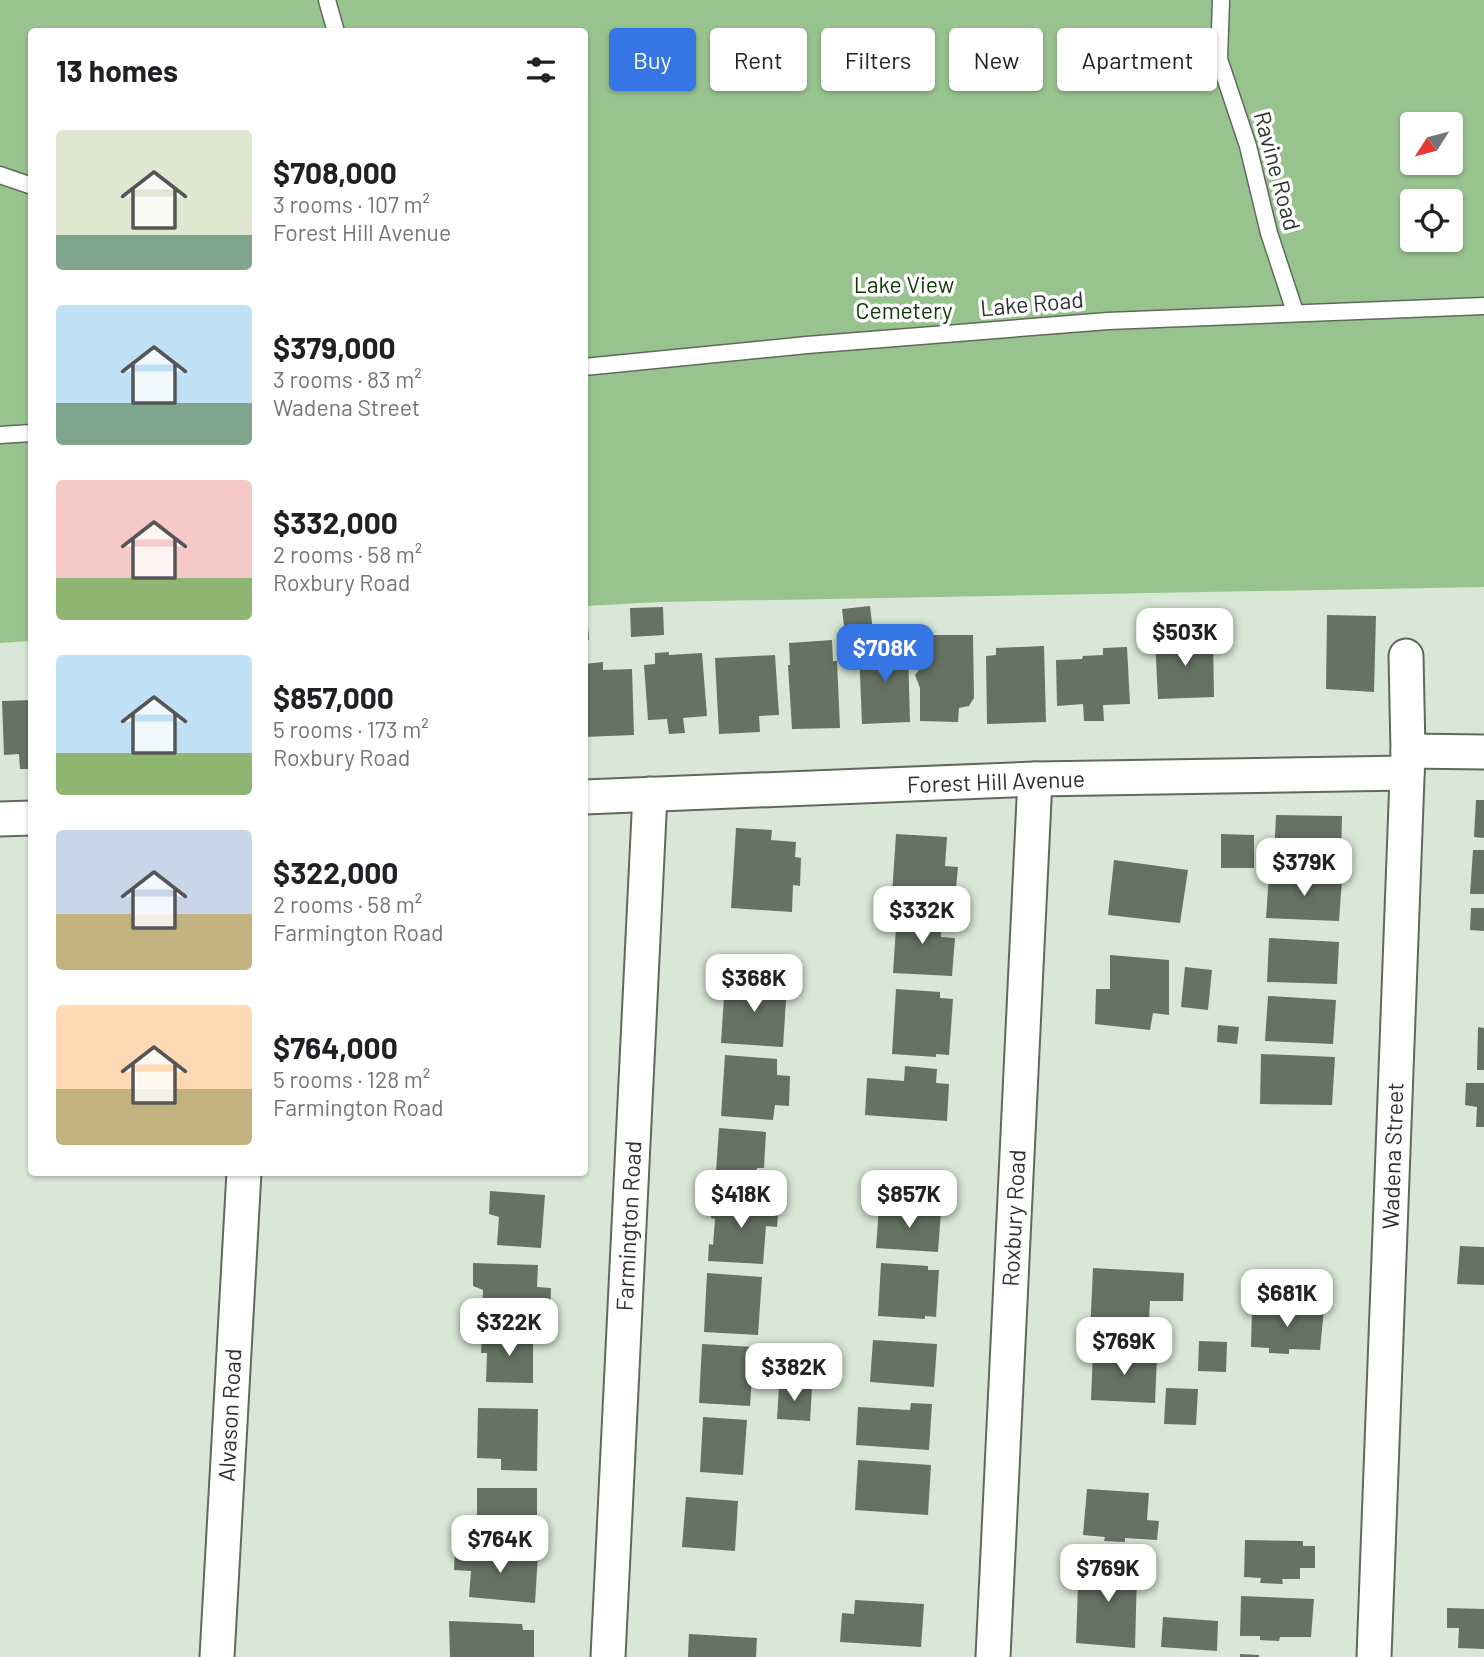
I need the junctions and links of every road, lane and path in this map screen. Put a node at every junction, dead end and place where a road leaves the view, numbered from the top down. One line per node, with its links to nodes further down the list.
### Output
1 (327, 0): 3 (lane)
2 (1221, 0): 7 (lane, Ravine Road)
3 (335, 28)
4 (0, 176): 5 (lane)
5 (28, 185)
6 (1484, 306): 7 (lane, Lake Road)
7 (1295, 312): 8 (lane, Lake Road)
8 (588, 367)
9 (28, 433): 10 (lane)
10 (0, 435)
11 (1406, 656): 13 (street, Wadena Street)
12 (1484, 752): 13 (street, Forest Hill Avenue)
13 (1408, 762): 14 (street, Forest Hill Avenue); 23 (street, Wadena Street)
14 (1035, 779): 15 (street, Forest Hill Avenue); 22 (street, Roxbury Road)
15 (650, 794): 16 (street, Forest Hill Avenue); 21 (street, Farmington Road)
16 (588, 797)
17 (28, 818): 18 (street)
18 (0, 819)
19 (244, 1176): 20 (street, Alvason Road)
20 (217, 1657)
21 (608, 1657)
22 (993, 1657)
23 (1374, 1657)

